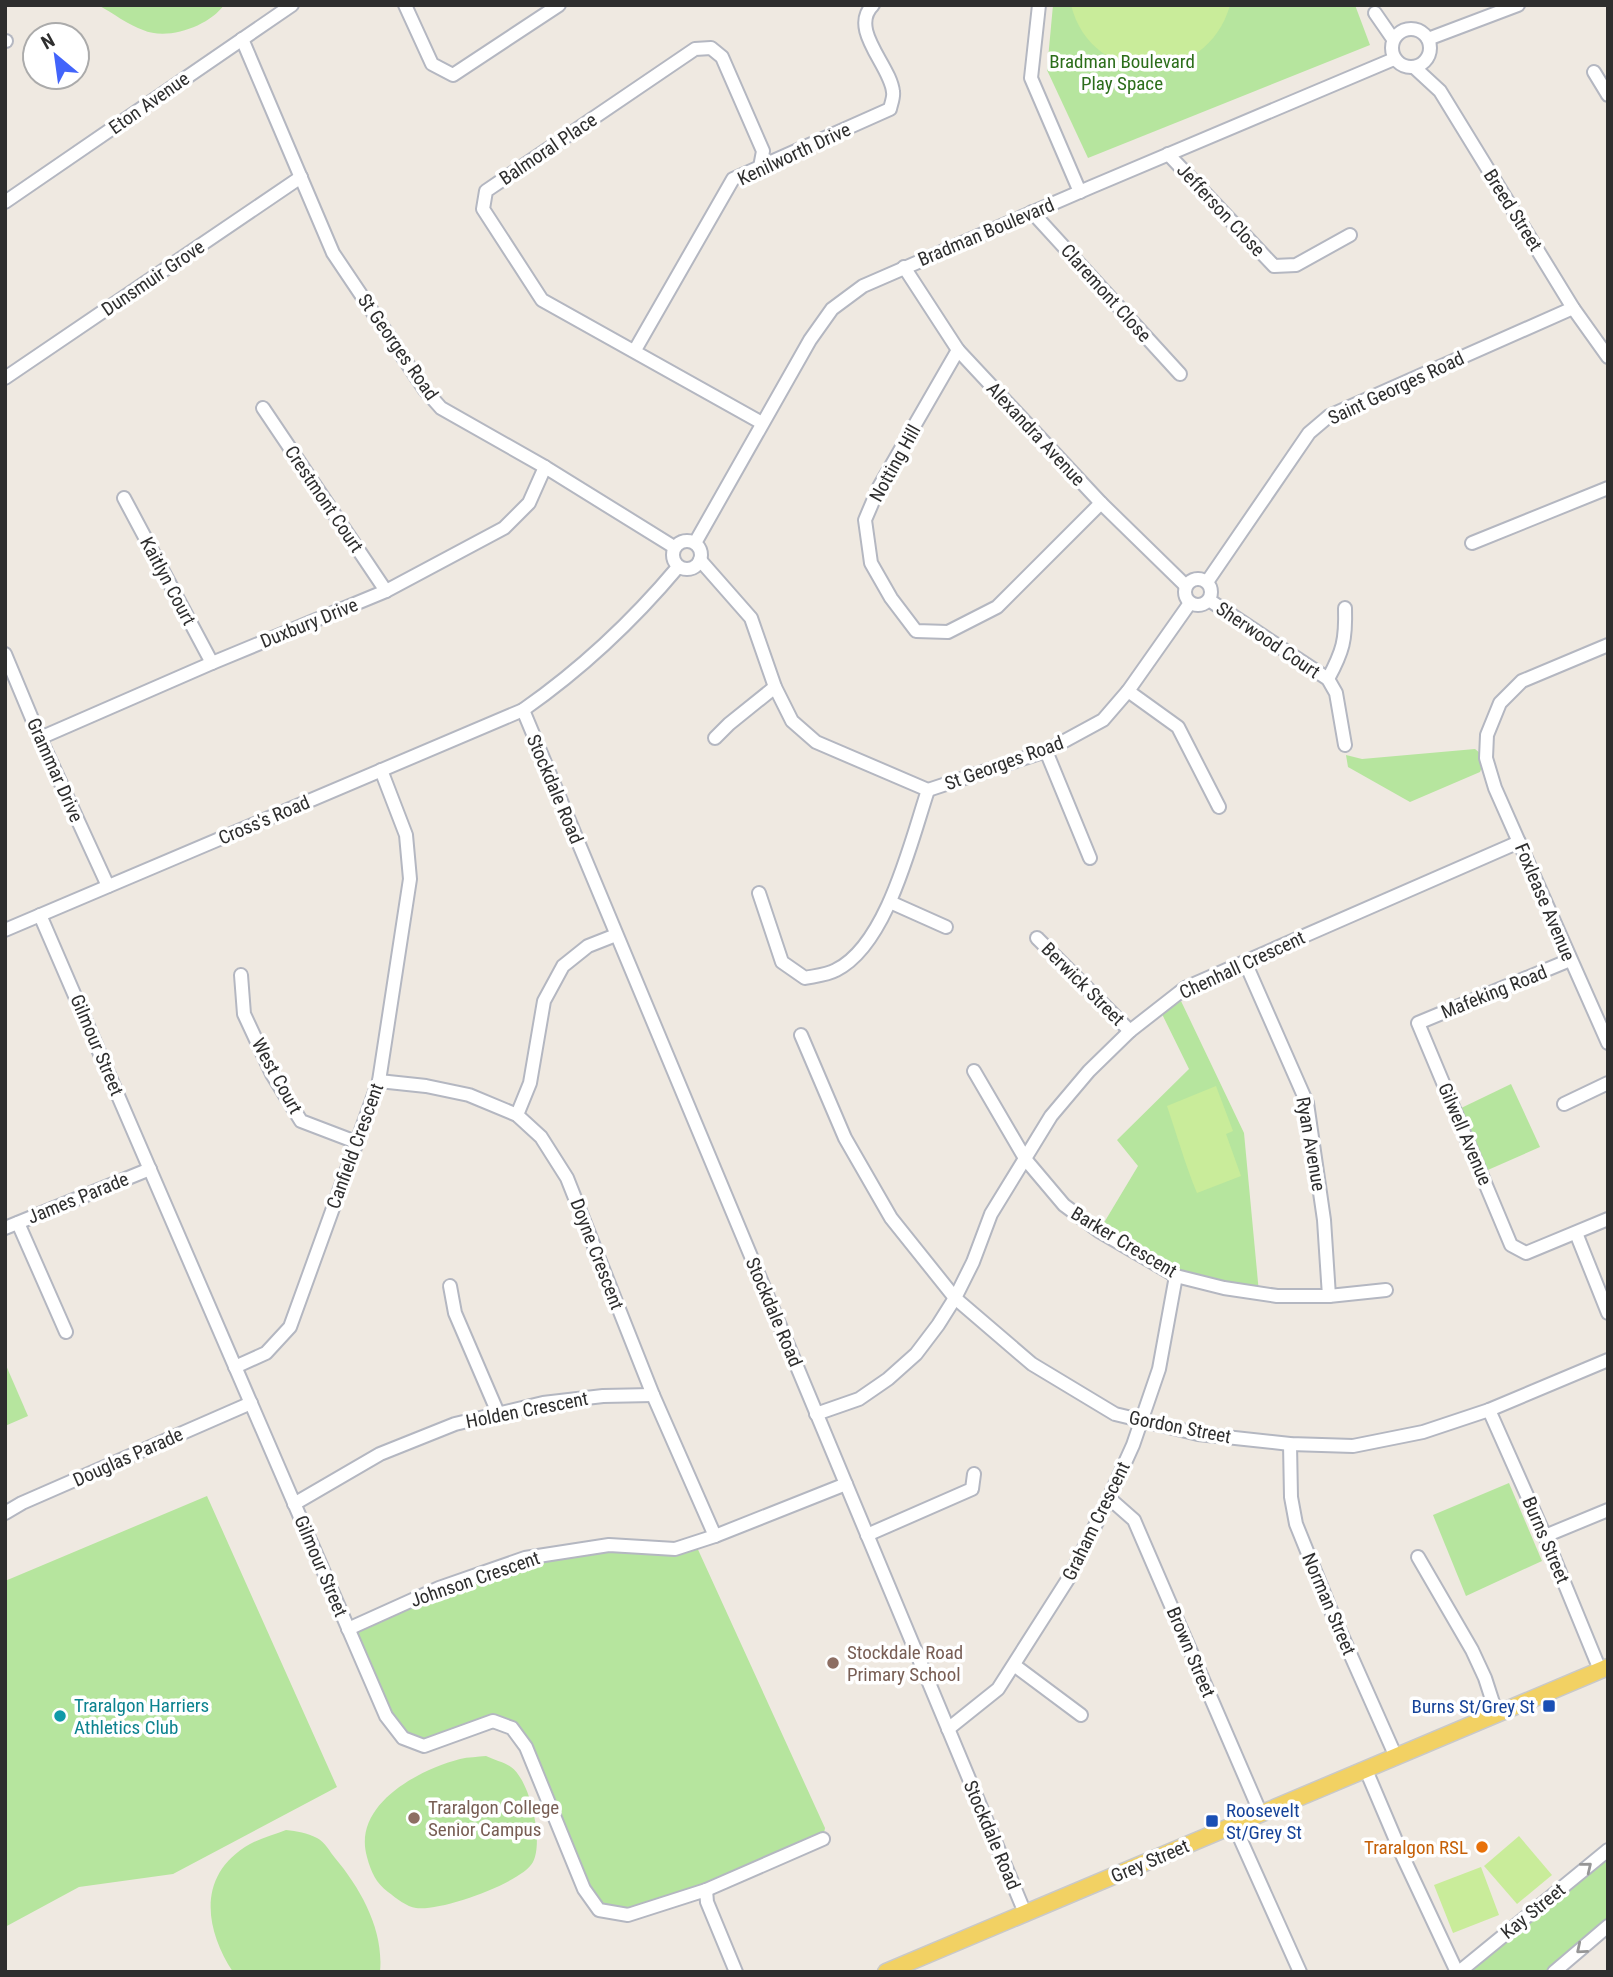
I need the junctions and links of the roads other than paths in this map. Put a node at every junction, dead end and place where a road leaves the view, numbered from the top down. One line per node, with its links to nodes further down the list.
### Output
1 (292, 5): 8 (street, Eton Avenue)
2 (405, 5): 3 (street)
3 (559, 5)
4 (873, 5): 18 (street, Kenilworth Drive)
5 (1039, 5): 20 (street)
6 (1518, 5): 10 (street)
7 (1375, 13): 9 (street)
8 (242, 38): 19 (street, St Georges Road); 21 (street, Eton Avenue)
9 (1393, 39): 10 (street); 12 (street)
10 (1428, 39): 11 (street)
11 (1428, 57): 13 (street); 15 (street)
12 (1394, 59): 13 (street); 17 (street, Bradman Boulevard)
13 (1413, 67): 15 (street, Breed Street)
14 (1594, 72): 16 (street)
15 (1440, 91): 25 (street, Breed Street)
16 (1608, 95)
17 (1168, 154): 20 (street, Bradman Boulevard); 23 (street, Jefferson Close)
18 (760, 167): 26 (street, Kenilworth Drive); 26 (street, Balmoral Place)
19 (301, 177): 30 (street, Dunsmuir Grove); 33 (street, St Georges Road)
20 (1080, 192): 22 (street, Bradman Boulevard)
21 (5, 202)
22 (1032, 212): 24 (street, Bradman Boulevard); 29 (street, Claremont Close)
23 (1350, 235)
24 (904, 267): 27 (street, Alexandra Avenue); 32 (street, Bradman Boulevard)
25 (1573, 308): 28 (street, Breed Street); 42 (street, Saint Georges Road)
26 (635, 350): 32 (street, Balmoral Place)
27 (958, 351): 36 (street, Alexandra Avenue); 36 (street, Notting Hill)
28 (1608, 357)
29 (1180, 374)
30 (5, 378)
31 (263, 408): 44 (street, Crestmont Court)
32 (762, 423): 37 (street, Bradman Boulevard)
33 (545, 467): 39 (street, St Georges Road); 44 (street, Duxbury Drive)
34 (1608, 488): 38 (street)
35 (124, 498): 50 (street, Kaitlyn Court)
36 (1101, 503): 43 (street, Alexandra Avenue)
37 (695, 543): 39 (street); 40 (street)
38 (1472, 544)
39 (674, 547): 41 (street)
40 (700, 560): 41 (street); 52 (street, St Georges Road)
41 (678, 566): 54 (street)
42 (1207, 582): 43 (street); 45 (street)
43 (1186, 586): 46 (street)
44 (386, 591): 50 (street, Duxbury Drive)
45 (1209, 600): 46 (street); 51 (street, Sherwood Court)
46 (1190, 603): 53 (street, St Georges Road)
47 (1345, 608): 51 (street, Sherwood Court)
48 (1608, 645): 62 (street, Foxlease Avenue)
49 (5, 654): 55 (street, Grammar Drive)
50 (212, 663): 55 (street, Duxbury Drive)
51 (1328, 679): 57 (street, Sherwood Court)
52 (775, 687): 56 (street); 60 (street, St Georges Road)
53 (1128, 691): 58 (street, St Georges Road); 61 (street)
54 (523, 710): 59 (street, Cross's Road); 70 (street, Stockdale Road)
55 (40, 738): 64 (street, Grammar Drive)
56 (715, 738)
57 (1345, 745)
58 (1046, 751): 60 (street, St Georges Road); 63 (street)
59 (381, 770): 64 (street, Cross's Road); 80 (street, Canfield Crescent)
60 (928, 790): 66 (street)
61 (1219, 807)
62 (1519, 842): 72 (street, Foxlease Avenue); 73 (street, Chenhall Crescent)
63 (1090, 858)
64 (108, 886): 67 (street, Cross's Road)
65 (759, 893): 66 (street)
66 (890, 902): 68 (street)
67 (40, 915): 69 (street, Cross's Road); 86 (street, Gilmour Street)
68 (946, 927)
69 (5, 930)
70 (616, 934): 83 (street); 103 (street, Stockdale Road)
71 (1037, 938): 76 (street, Berwick Street)
72 (1570, 960): 75 (street, Mafeking Road); 78 (street, Foxlease Avenue)
73 (1245, 962): 76 (street, Chenhall Crescent); 93 (street, Ryan Avenue)
74 (241, 975): 84 (street, West Court)
75 (1418, 1023): 89 (street, Gilwell Avenue)
76 (1130, 1031): 85 (street, Chenhall Crescent)
77 (802, 1035): 94 (street, Gordon Street)
78 (1608, 1043)
79 (974, 1071): 85 (street, Barker Crescent)
80 (379, 1081): 83 (street, Doyne Crescent); 84 (street, Canfield Crescent)
81 (1608, 1083): 82 (street)
82 (1564, 1104)
83 (517, 1115): 99 (street, Doyne Crescent)
84 (356, 1142): 98 (street, Canfield Crescent)
85 (1026, 1160): 90 (street, Barker Crescent); 94 (street, Chenhall Crescent)
86 (150, 1169): 88 (street, James Parade); 98 (street, Gilmour Street)
87 (1608, 1219): 89 (street)
88 (11, 1225): 96 (street)
89 (1576, 1233): 95 (street)
90 (1176, 1276): 93 (street, Barker Crescent); 104 (street, Graham Crescent)
91 (450, 1286): 102 (street)
92 (1386, 1290): 93 (street, Barker Crescent)
93 (1329, 1296)
94 (955, 1297): 103 (street, Chenhall Crescent); 104 (street, Gordon Street)
95 (1608, 1312)
96 (66, 1332)
97 (1608, 1360): 101 (street, Gordon Street)
98 (235, 1367): 100 (street, Gilmour Street)
99 (653, 1395): 102 (street, Holden Crescent); 113 (street, Doyne Crescent)
100 (251, 1403): 109 (street, Gilmour Street); 111 (street, Douglas Parade)
101 (1489, 1410): 105 (street, Gordon Street); 114 (street, Burns Street)
102 (498, 1413): 109 (street, Holden Crescent)
103 (816, 1414): 107 (street, Stockdale Road)
104 (1140, 1419): 105 (street, Gordon Street); 108 (street, Graham Crescent)
105 (1290, 1444): 122 (street, Norman Street)
106 (974, 1474): 112 (street)
107 (846, 1484): 112 (street, Stockdale Road); 113 (street, Johnson Crescent)
108 (1110, 1498): 117 (street, Graham Crescent); 124 (street, Brown Street)
109 (294, 1503): 116 (street, Gilmour Street)
110 (1608, 1510): 114 (street)
111 (5, 1513)
112 (867, 1535): 121 (street, Stockdale Road)
113 (715, 1536): 116 (street, Johnson Crescent)
114 (1545, 1536): 118 (street, Burns Street)
115 (1418, 1557): 120 (street)
116 (348, 1629): 128 (street, Gilmour Street)
117 (1014, 1665): 119 (street); 121 (street, Graham Crescent)
118 (1604, 1669): 120 (main road, Grey Street)
119 (1081, 1715)
120 (1497, 1715): 122 (main road, Grey Street)
121 (948, 1729): 129 (street, Stockdale Road)
122 (1396, 1757): 123 (main road, Grey Street)
123 (1366, 1770): 124 (main road, Grey Street); 134 (street)
124 (1261, 1814): 125 (main road, Grey Street)
125 (1234, 1825): 129 (main road, Grey Street); 133 (street)
126 (823, 1839): 128 (street)
127 (1608, 1850): 134 (street, Kay Street, one-way to 127)
128 (706, 1890): 131 (street)
129 (1025, 1913): 132 (main road, Grey Street)
130 (1608, 1926): 135 (street, one-way to 135)
131 (736, 1972)
132 (886, 1972)
133 (1300, 1972)
134 (1458, 1972)
135 (1554, 1972)

